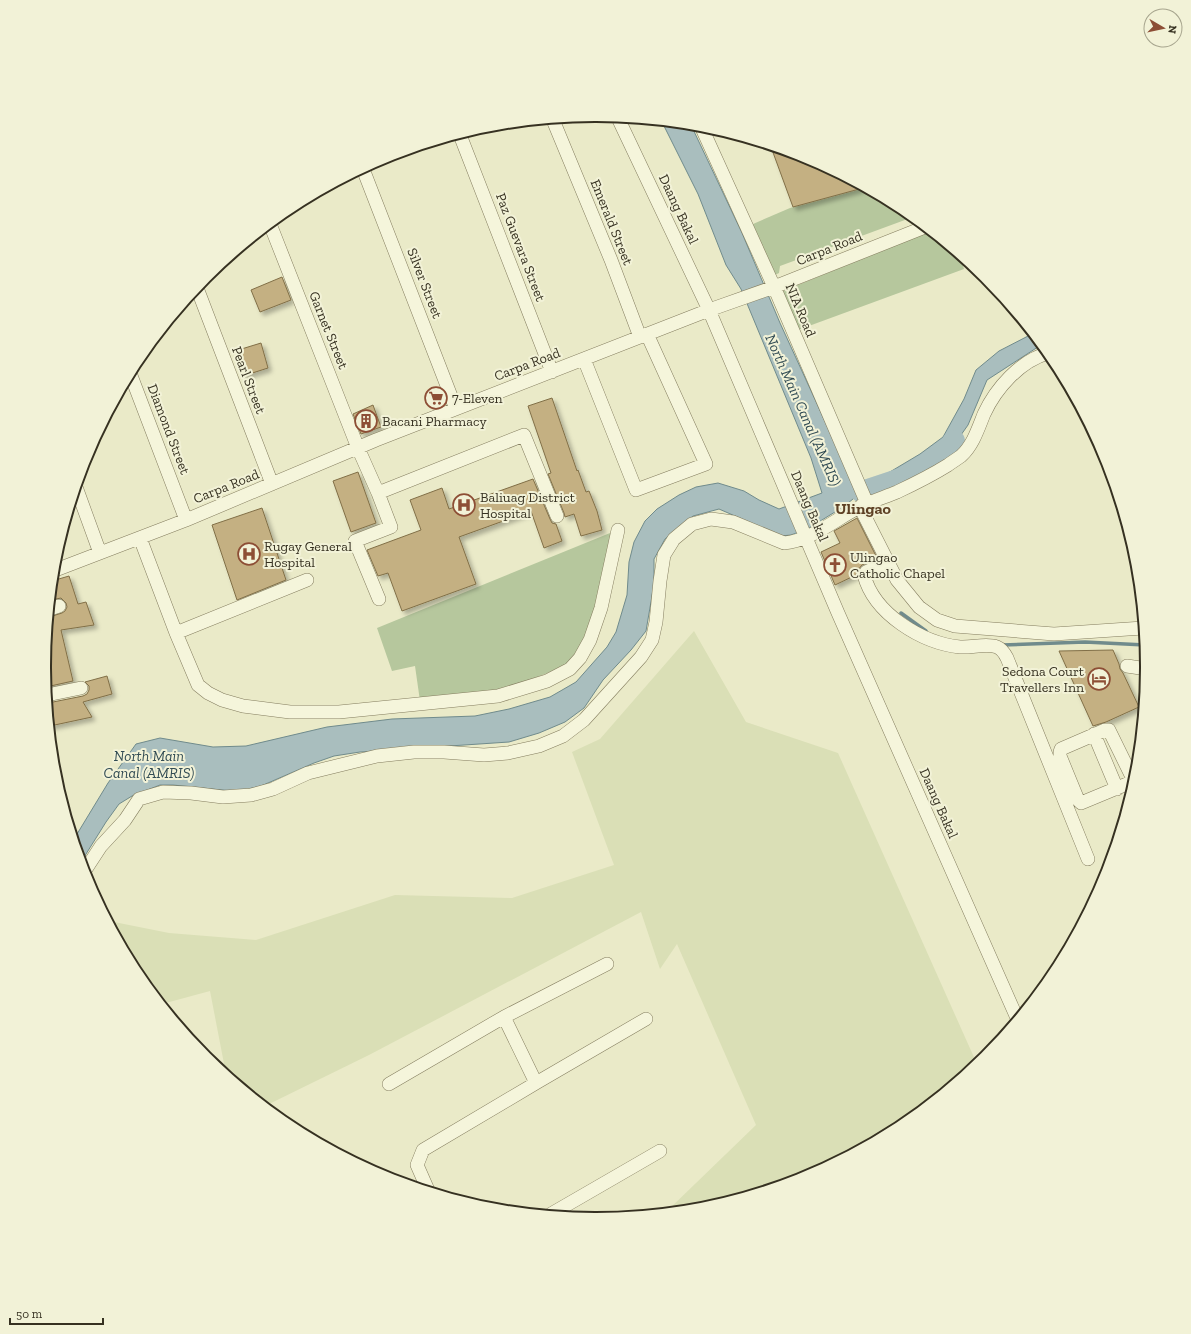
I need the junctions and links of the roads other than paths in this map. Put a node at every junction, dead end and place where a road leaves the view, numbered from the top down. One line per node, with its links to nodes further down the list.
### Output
1 (621, 123): 10 (street, Daang Bakal)
2 (555, 124): 11 (street, Emerald Street)
3 (704, 134): 8 (street, NIA Road)
4 (462, 139): 14 (street, Paz Guevara Street)
5 (365, 174): 16 (street, Silver Street)
6 (272, 229): 17 (street, Garnet Street)
7 (919, 229): 8 (street, Carpa Road)
8 (772, 288): 10 (street, Carpa Road); 21 (street, NIA Road)
9 (199, 294): 18 (street, Pearl Street)
10 (709, 310): 11 (street, Carpa Road); 25 (street, Daang Bakal)
11 (644, 336): 13 (street, Carpa Road); 13 (street, Emerald Street)
12 (1041, 355): 21 (street)
13 (584, 359): 14 (street, Carpa Road)
14 (552, 372): 16 (street, Carpa Road)
15 (133, 381): 23 (street, Diamond Street)
16 (456, 409): 17 (street, Carpa Road)
17 (358, 448): 18 (street, Carpa Road); 19 (street, Garnet Street)
18 (272, 484): 23 (street, Carpa Road)
19 (378, 492): 22 (street); 31 (street, Garnet Street)
20 (79, 495): 27 (street)
21 (862, 499): 25 (street); 28 (street, NIA Road)
22 (557, 516)
23 (186, 520): 26 (street, Carpa Road)
24 (618, 530): 33 (street)
25 (804, 533): 43 (street); 45 (street, Daang Bakal)
26 (140, 538): 27 (street, Carpa Road); 33 (street)
27 (100, 553): 29 (street, Carpa Road)
28 (888, 562): 32 (street, NIA Road); 42 (street)
29 (60, 569)
30 (307, 580): 33 (street)
31 (379, 599)
32 (1139, 628)
33 (176, 633)
34 (1127, 666): 35 (street)
35 (1140, 668)
36 (81, 688): 37 (street)
37 (52, 694)
38 (1094, 734): 39 (street); 41 (street); 41 (street)
39 (1130, 773)
40 (1127, 784): 41 (street)
41 (1117, 789)
42 (1088, 859)
43 (88, 865)
44 (607, 964): 46 (street)
45 (1015, 1013)
46 (504, 1017): 48 (street); 49 (street)
47 (646, 1019): 48 (street)
48 (536, 1083): 51 (street)
49 (389, 1084)
50 (660, 1151): 52 (street)
51 (425, 1184)
52 (558, 1210)

